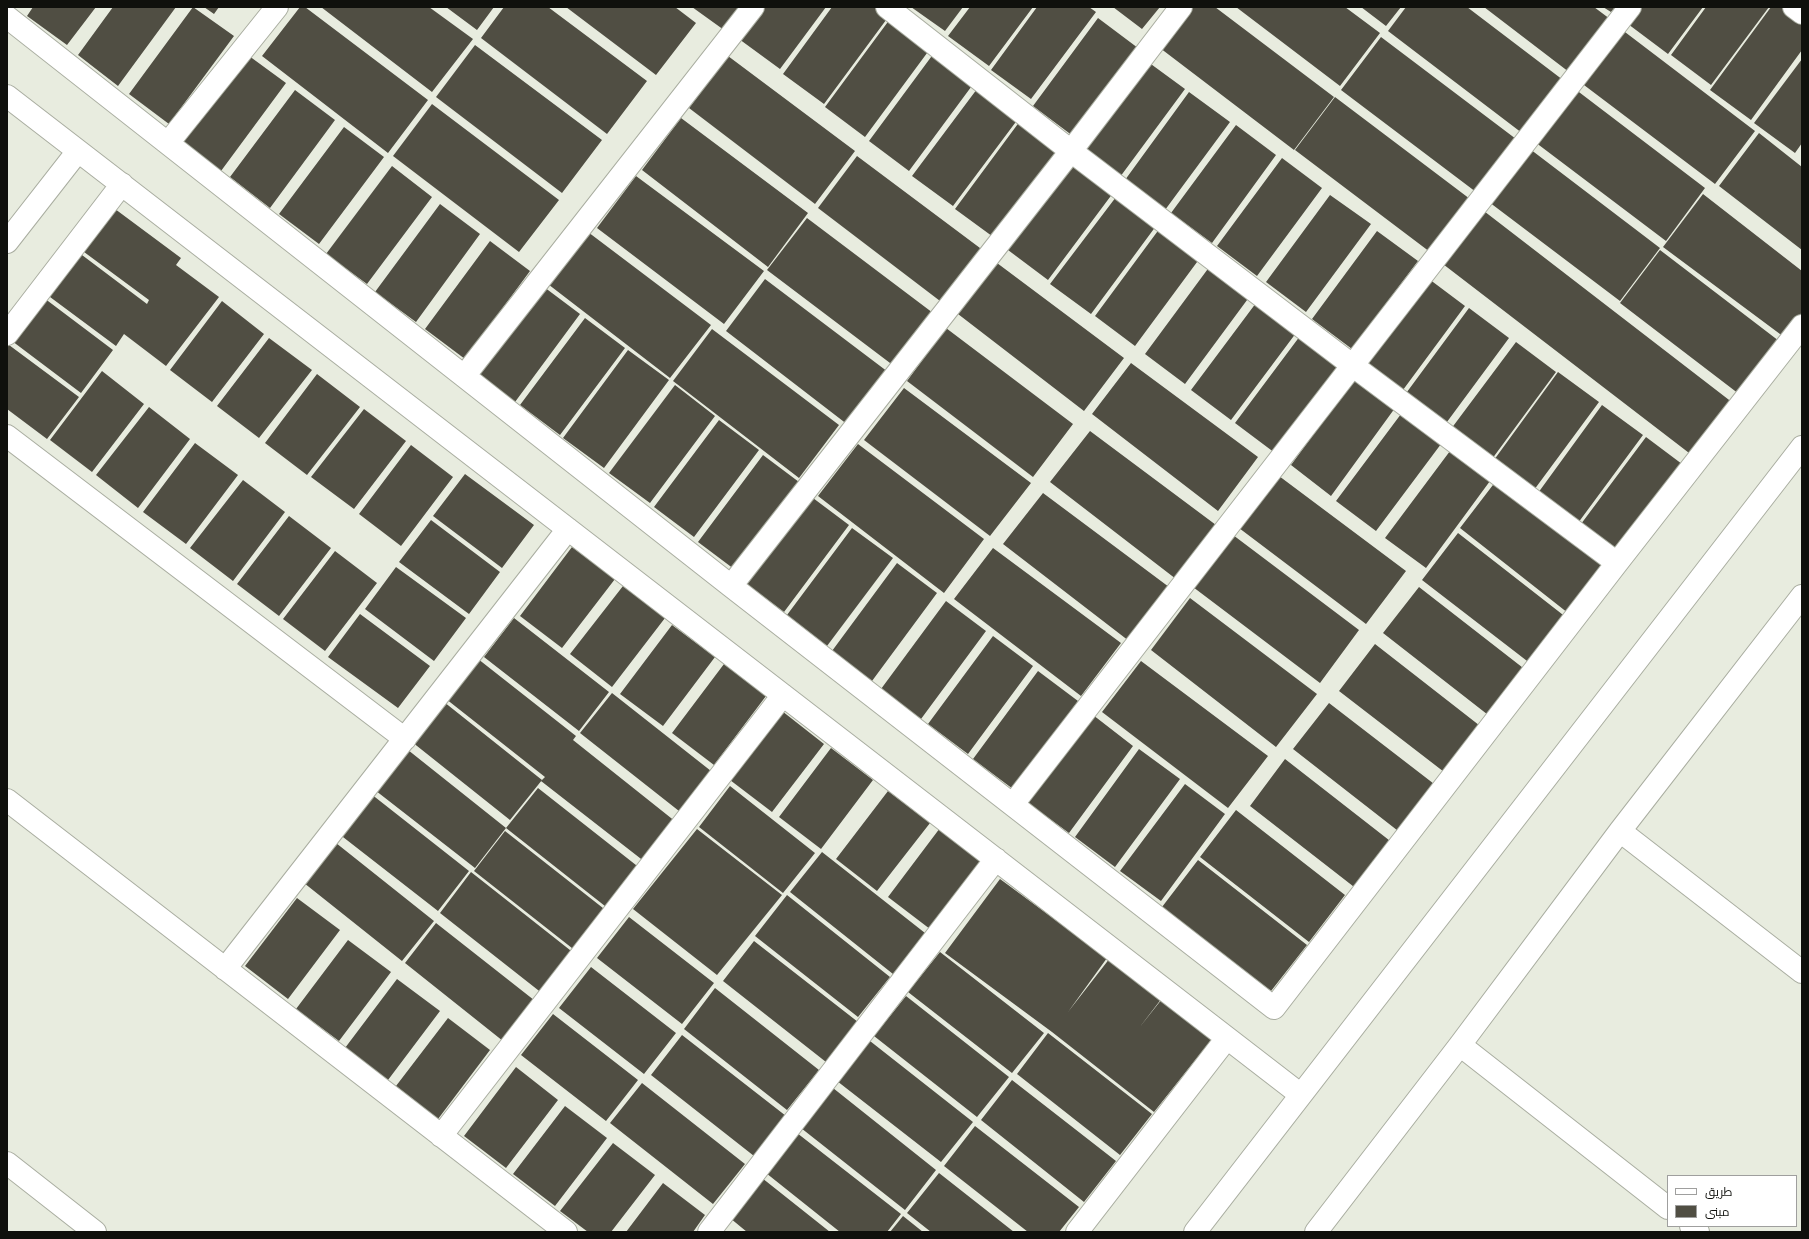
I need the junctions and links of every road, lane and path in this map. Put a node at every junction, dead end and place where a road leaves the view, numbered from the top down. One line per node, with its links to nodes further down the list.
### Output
1 (277, 7): 10 (street)
2 (753, 7): 18 (street)
3 (887, 7): 12 (street)
4 (1181, 7): 12 (street)
5 (1630, 7): 17 (street)
6 (1794, 7): 7 (street)
7 (1802, 13)
8 (7, 17): 10 (street)
9 (7, 96): 11 (street)
10 (168, 143): 18 (street)
11 (78, 150): 13 (street); 14 (street)
12 (1071, 151): 17 (street); 23 (street)
13 (122, 184): 16 (street); 21 (street)
14 (7, 242)
15 (1802, 326): 22 (street)
16 (7, 334)
17 (1352, 365): 22 (street); 28 (street)
18 (464, 375): 23 (street)
19 (7, 436): 26 (street)
20 (1802, 447): 35 (street)
21 (568, 529): 25 (street); 26 (street)
22 (1618, 562): 28 (street)
23 (731, 586): 28 (street)
24 (1801, 601): 29 (street)
25 (783, 695): 30 (street); 36 (street)
26 (404, 739): 31 (street)
27 (7, 800): 31 (street)
28 (1013, 804)
29 (1620, 830): 32 (street); 34 (street)
30 (996, 859): 33 (street); 41 (street)
31 (225, 969): 36 (street)
32 (1802, 972)
33 (1228, 1038): 35 (street); 42 (street)
34 (1460, 1045): 38 (street); 44 (street)
35 (1301, 1095): 43 (street)
36 (441, 1136): 40 (street)
37 (7, 1163): 39 (street)
38 (1667, 1207)
39 (95, 1232)
40 (566, 1232)
41 (709, 1232)
42 (1077, 1232)
43 (1195, 1232)
44 (1316, 1232)

